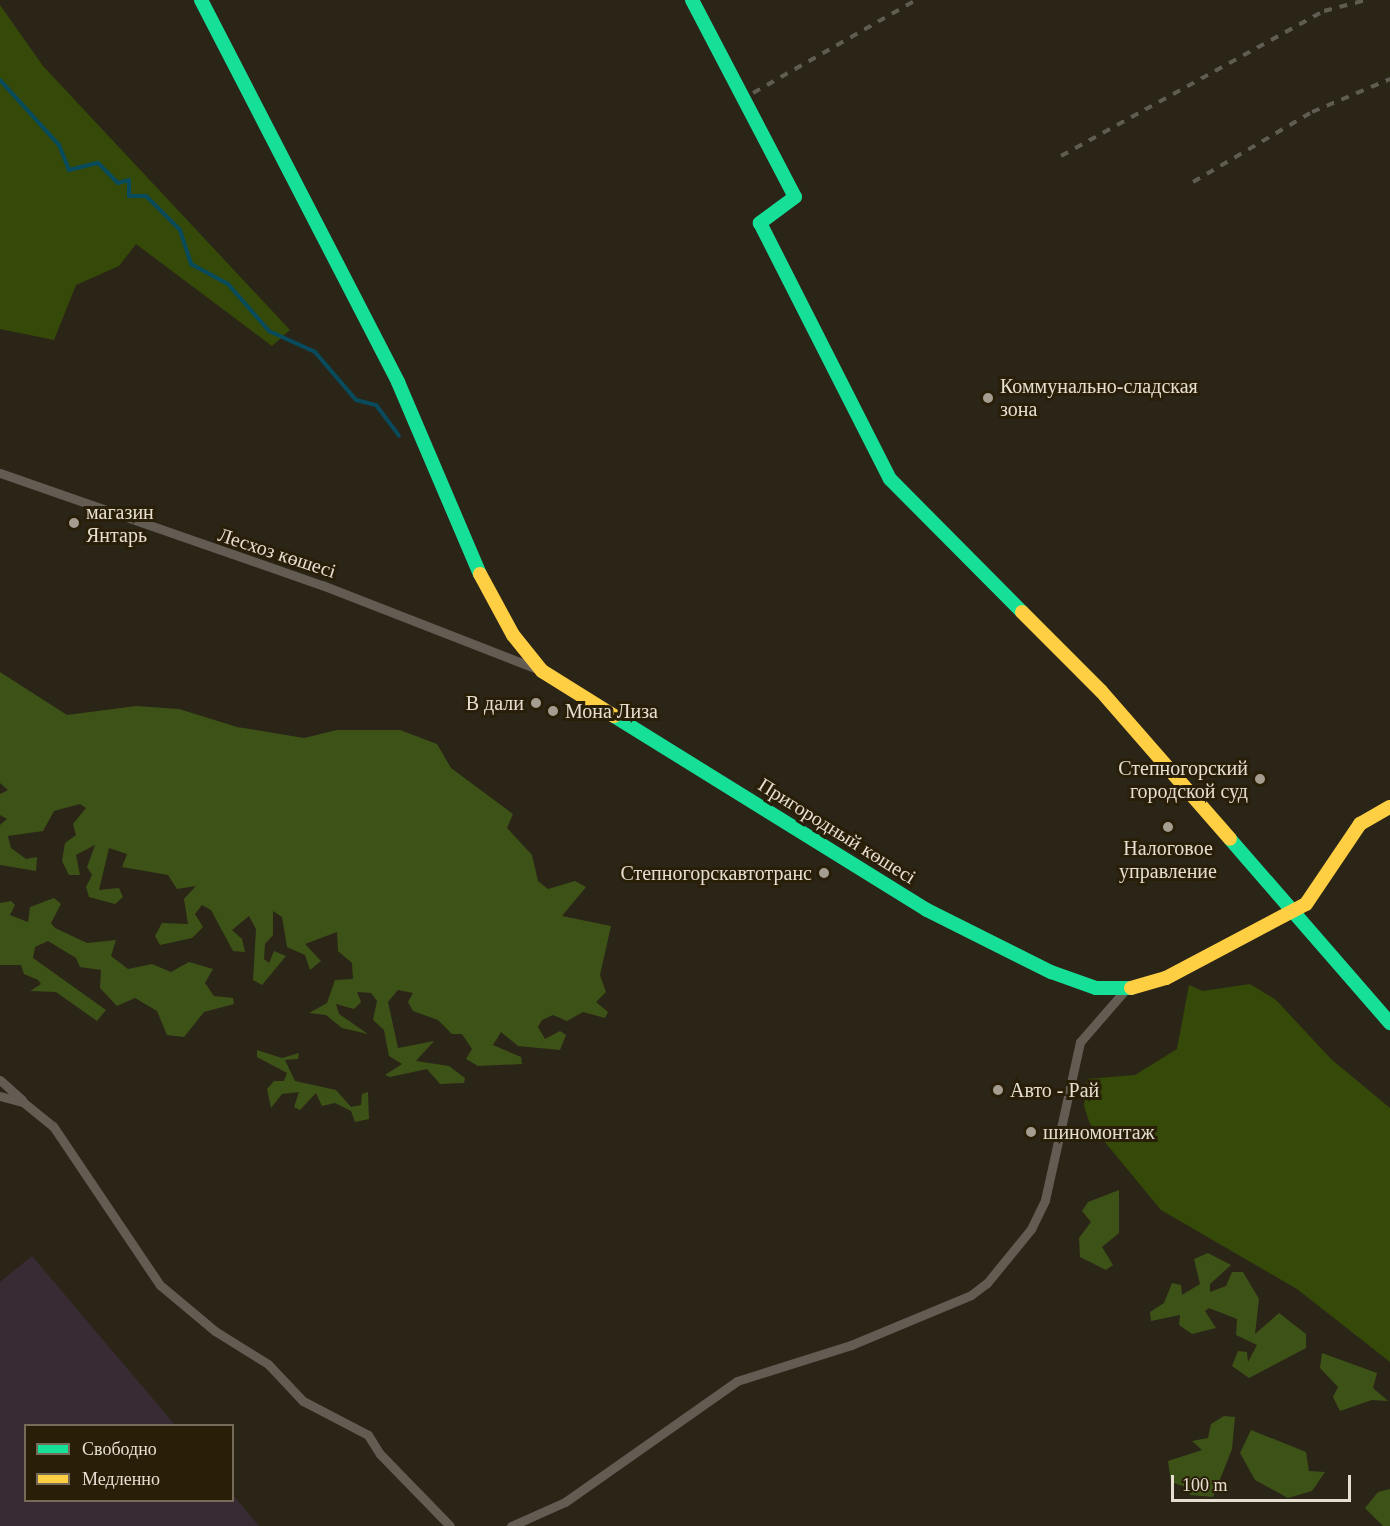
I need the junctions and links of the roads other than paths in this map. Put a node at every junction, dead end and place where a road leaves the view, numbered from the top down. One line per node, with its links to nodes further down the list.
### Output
1 (201, 0): 4 (street, Пригородный көшесі)
2 (692, 0): 6 (street)
3 (0, 473): 4 (street, Лесхоз көшесі)
4 (542, 671): 7 (street, Пригородный көшесі)
5 (1390, 807): 6 (street)
6 (1292, 911): 7 (street); 8 (street)
7 (1126, 989): 13 (street)
8 (1390, 1023)
9 (0, 1080): 11 (street)
10 (0, 1096): 11 (street)
11 (23, 1102): 12 (street)
12 (450, 1526)
13 (511, 1526)

